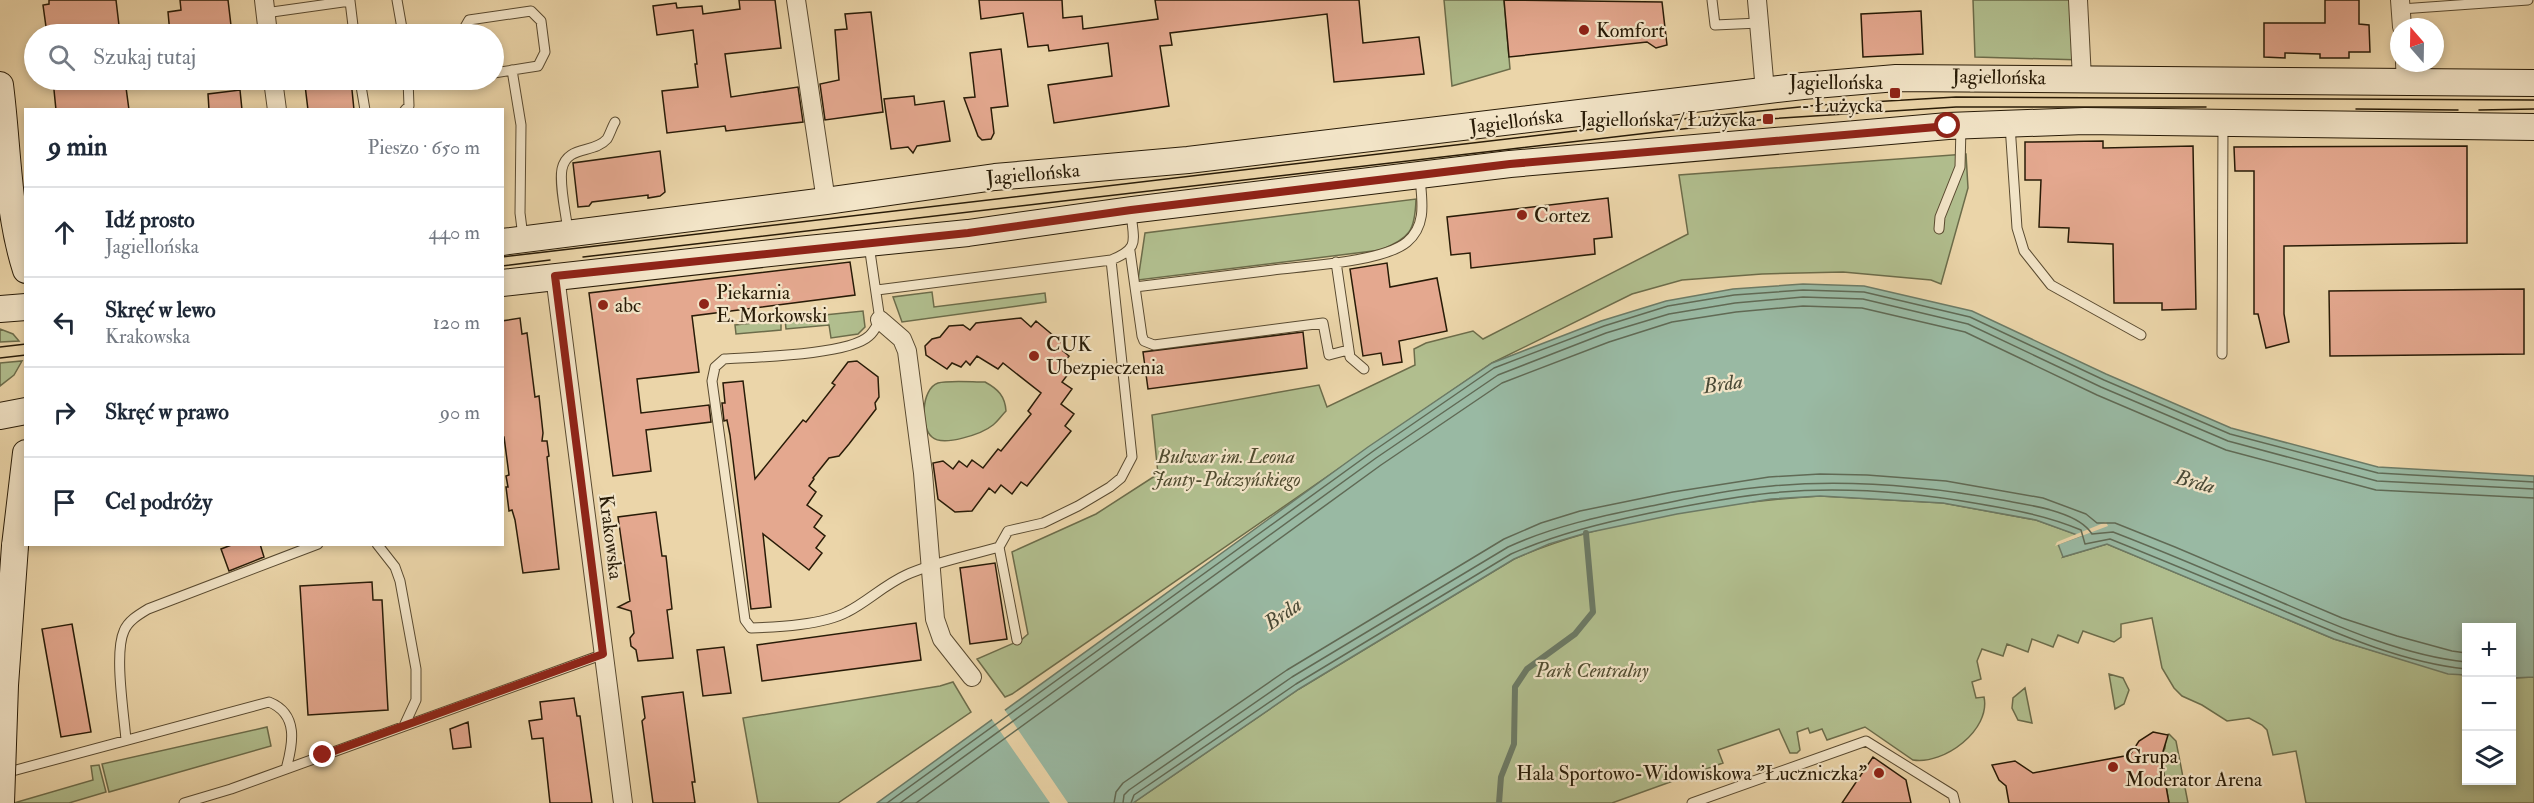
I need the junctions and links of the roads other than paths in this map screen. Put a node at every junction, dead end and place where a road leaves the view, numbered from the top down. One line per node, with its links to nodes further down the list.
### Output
1 (362, 0): 8 (lane)
2 (398, 0): 14 (lane)
3 (796, 0): 35 (street)
4 (1712, 0): 11 (lane)
5 (1757, 0): 11 (street)
6 (2078, 0): 19 (street)
7 (2528, 0): 10 (lane)
8 (350, 2): 9 (lane); 13 (lane)
9 (264, 6): 12 (street)
10 (2401, 12)
11 (1759, 23): 25 (street)
12 (267, 24)
13 (353, 24)
14 (402, 24)
15 (466, 24): 16 (lane)
16 (513, 70): 17 (lane); 39 (lane)
17 (504, 71)
18 (2406, 73): 19 (main road, Jagiellońska); 20 (main road, Jagiellońska)
19 (2082, 79): 25 (main road, Jagiellońska)
20 (2534, 83)
21 (0, 85): 44 (main road)
22 (274, 90): 26 (street)
23 (362, 90): 27 (lane)
24 (410, 90): 28 (lane)
25 (1764, 91): 35 (main road, Jagiellońska)
26 (277, 108)
27 (365, 108)
28 (407, 108)
29 (615, 122): 38 (lane)
30 (2009, 123): 31 (main road); 32 (main road); 52 (lane)
31 (2223, 124): 33 (main road); 54 (lane)
32 (1961, 125): 34 (main road); 37 (lane)
33 (2534, 127)
34 (1419, 175): 36 (main road); 43 (lane)
35 (826, 201): 38 (main road, Jagiellońska)
36 (1131, 210): 40 (main road); 41 (lane)
37 (1939, 229)
38 (568, 233): 39 (main road, Jagiellońska)
39 (513, 240)
40 (868, 243): 45 (main road); 48 (lane)
41 (1130, 251): 42 (lane); 47 (lane)
42 (1111, 260): 48 (lane); 61 (lane)
43 (1336, 262): 47 (lane); 53 (lane)
44 (24, 264)
45 (555, 276): 46 (main road); 64 (street, Krakowska)
46 (504, 283)
47 (1136, 287): 53 (lane)
48 (877, 290): 51 (lane)
49 (24, 307): 50 (main road)
50 (0, 309)
51 (880, 320): 62 (street); 62 (lane)
52 (2141, 335)
53 (1348, 350): 55 (lane)
54 (2222, 354)
55 (1364, 369)
56 (24, 411): 57 (main road)
57 (0, 416)
58 (24, 470): 70 (main road, bridge)
59 (313, 546): 67 (lane)
60 (379, 546): 66 (lane)
61 (999, 548): 62 (lane); 63 (lane)
62 (931, 565): 65 (street)
63 (1017, 640)
64 (603, 654): 66 (lane); 72 (street, Krakowska)
65 (972, 677)
66 (404, 726): 68 (lane)
67 (126, 740): 68 (lane); 69 (lane)
68 (286, 769): 71 (lane)
69 (0, 774)
70 (1, 803)
71 (184, 803)
72 (623, 803)
73 (1692, 803): 74 (lane)
74 (1955, 803)

